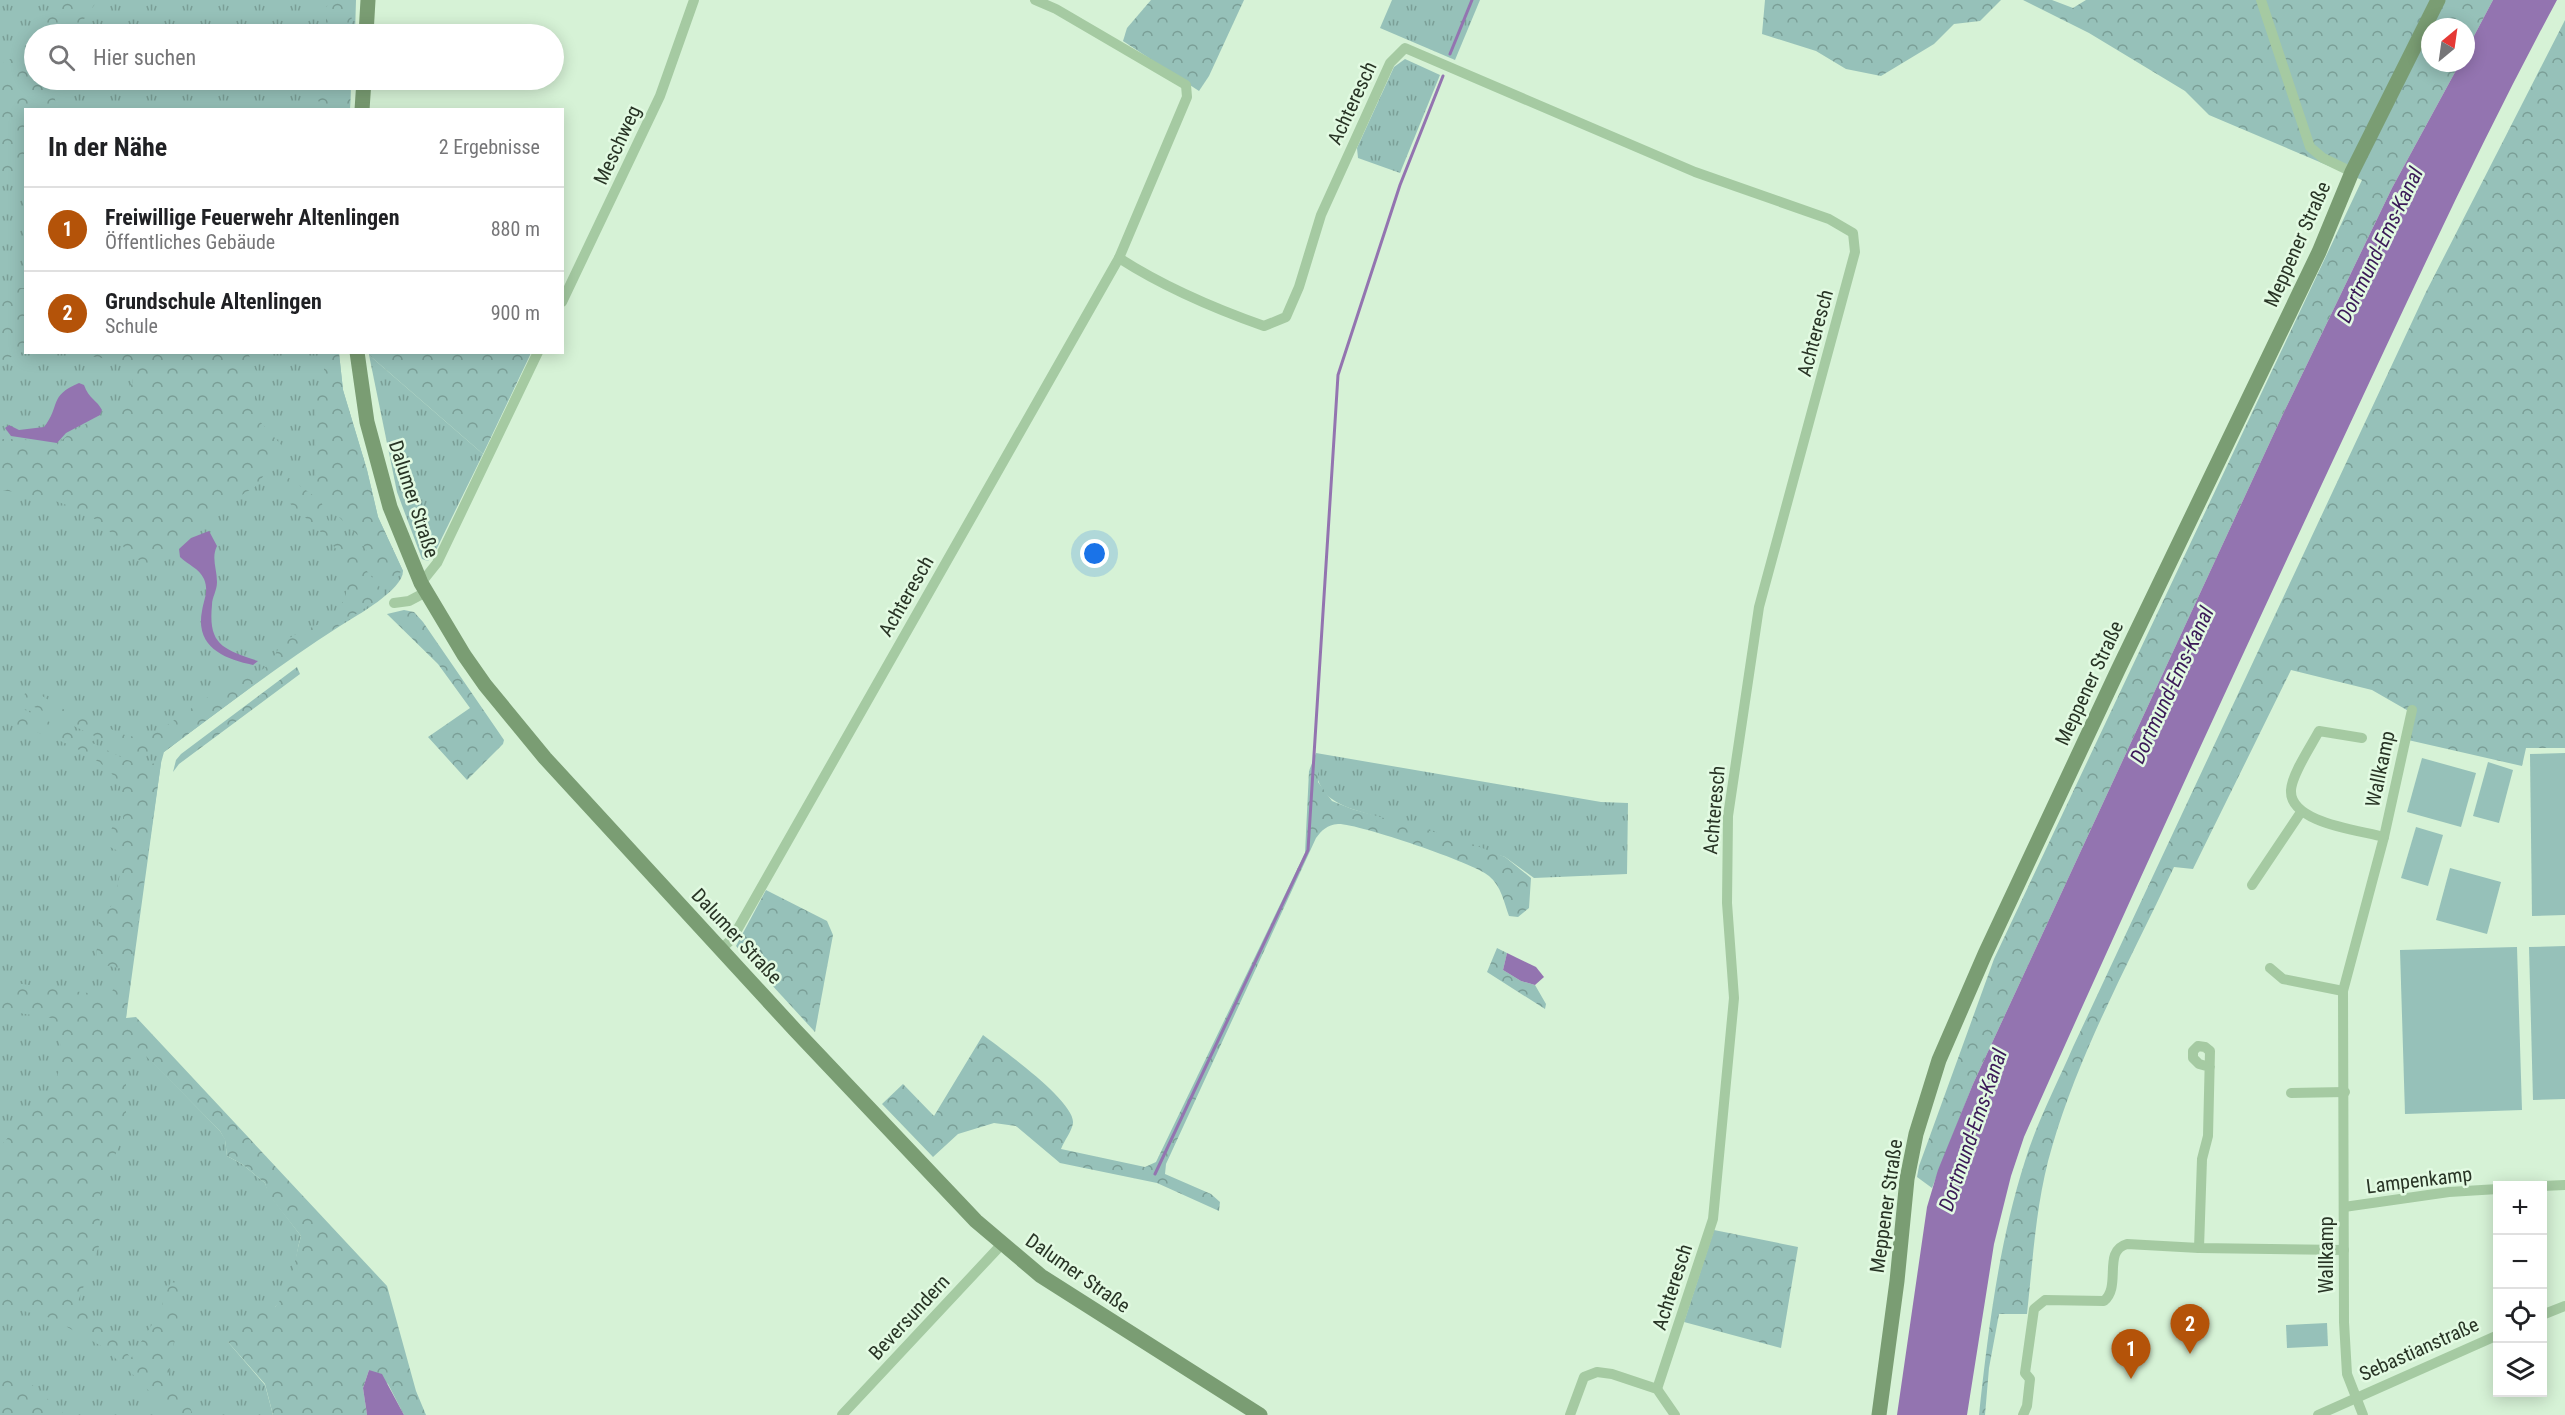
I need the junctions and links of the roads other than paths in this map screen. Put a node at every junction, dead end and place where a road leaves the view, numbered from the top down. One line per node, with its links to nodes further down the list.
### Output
1 (368, 0): 6 (main road)
2 (694, 0): 11 (street, Meschweg)
3 (1035, 0): 10 (street, Achteresch)
4 (2262, 0): 9 (street)
5 (2438, 0): 9 (main road, Meppener Straße)
6 (367, 24)
7 (363, 90): 8 (main road)
8 (362, 108)
9 (2352, 172): 43 (main road, Meppener Straße)
10 (1119, 258): 21 (street, Achteresch); 37 (street, Achteresch)
11 (564, 298)
12 (357, 354): 14 (main road, Dalumer Straße)
13 (537, 354): 14 (street)
14 (423, 587): 15 (street); 21 (main road, Dalumer Straße)
15 (394, 603)
16 (2412, 710): 19 (street, Wallkamp)
17 (2362, 738): 18 (street, Wallkamp)
18 (2301, 812): 19 (street, Wallkamp); 20 (street)
19 (2384, 837): 23 (street, Wallkamp)
20 (2252, 885)
21 (721, 950): 31 (main road, Dalumer Straße)
22 (2270, 968): 23 (street)
23 (2343, 991): 25 (street, Wallkamp)
24 (2210, 1067): 32 (street)
25 (2345, 1092): 26 (street); 30 (street, Wallkamp)
26 (2291, 1093)
27 (2565, 1185): 28 (street)
28 (2547, 1186)
29 (2493, 1189): 30 (street, Lampenkamp)
30 (2344, 1207): 33 (street, Wallkamp)
31 (1002, 1244): 39 (street, Beversundern); 40 (main road, Dalumer Straße)
32 (2199, 1248): 33 (street); 44 (street)
33 (2344, 1250): 38 (street, Wallkamp)
34 (2565, 1305): 35 (street)
35 (2547, 1313)
36 (2493, 1337): 38 (street, Sebastianstraße)
37 (1658, 1389): 41 (street); 42 (street)
38 (2355, 1397): 45 (street, Sebastianstraße); 46 (street, Wallkamp)
39 (842, 1415)
40 (1260, 1415)
41 (1570, 1415)
42 (1675, 1415)
43 (1879, 1415)
44 (2023, 1415)
45 (2318, 1415)
46 (2362, 1415)

